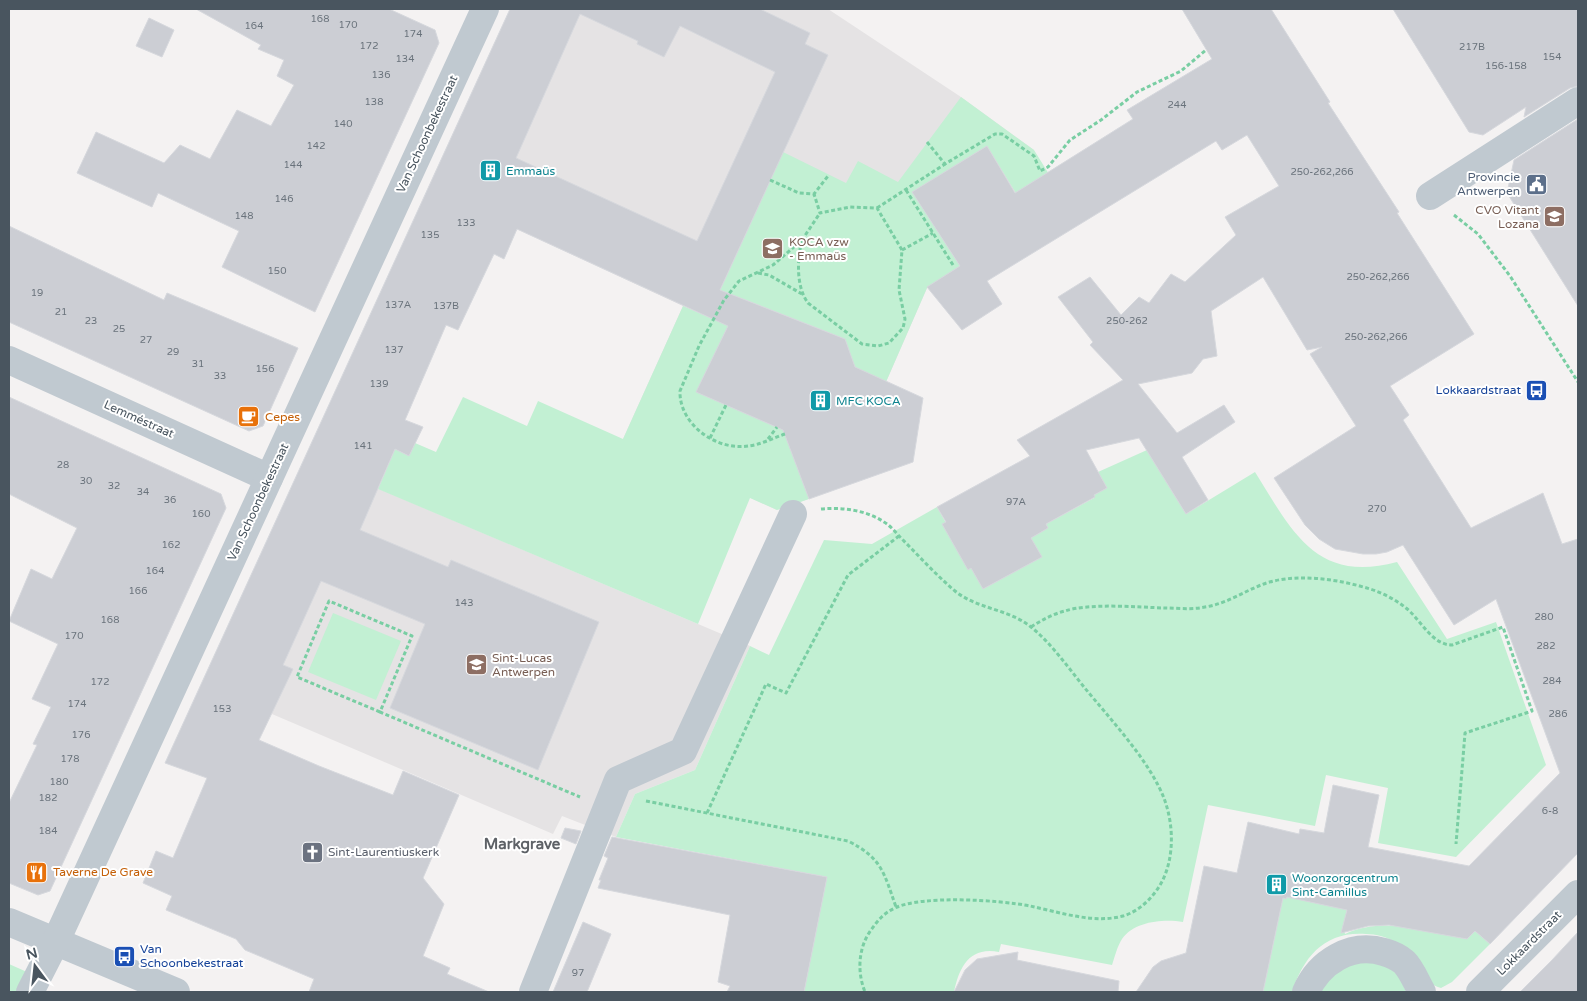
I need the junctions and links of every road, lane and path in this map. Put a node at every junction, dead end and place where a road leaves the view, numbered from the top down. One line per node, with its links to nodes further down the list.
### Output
1 (476, 12): 26 (street, Van Schoonbekestraat)
2 (1206, 50): 5 (path)
3 (1578, 101): 10 (street)
4 (927, 142): 5 (path)
5 (944, 164): 8 (path)
6 (828, 176): 9 (path)
7 (770, 180): 9 (path)
8 (906, 190): 11 (path); 13 (path)
9 (814, 194): 12 (path)
10 (1430, 196): 20 (path)
11 (877, 208): 12 (path); 15 (path)
12 (820, 213): 14 (path)
13 (932, 233): 15 (path); 16 (path)
14 (802, 240): 17 (path); 18 (path)
15 (902, 250): 18 (path)
16 (952, 265)
17 (758, 272): 18 (path); 24 (path)
18 (802, 294)
19 (9, 360): 26 (street, Lemméstraat)
20 (1578, 382)
21 (726, 405): 24 (path)
22 (776, 427): 25 (path)
23 (785, 434): 25 (path)
24 (710, 438): 25 (path)
25 (767, 440)
26 (269, 478): 37 (street, Van Schoonbekestraat)
27 (793, 514): 28 (path); 31 (street)
28 (899, 536): 29 (path); 32 (path)
29 (1031, 627): 33 (path); 35 (path)
30 (380, 712): 30 (path); 31 (path)
31 (610, 802): 32 (path); 40 (street)
32 (707, 813): 35 (path)
33 (1456, 844)
34 (1578, 894): 44 (street, Lokkaardstraat)
35 (896, 907): 41 (path)
36 (9, 922): 37 (street)
37 (56, 941): 38 (street, Van Schoonbekestraat); 39 (street)
38 (30, 992)
39 (176, 992)
40 (533, 992)
41 (865, 992)
42 (1306, 992): 43 (street)
43 (1422, 992)
44 (1480, 992)

